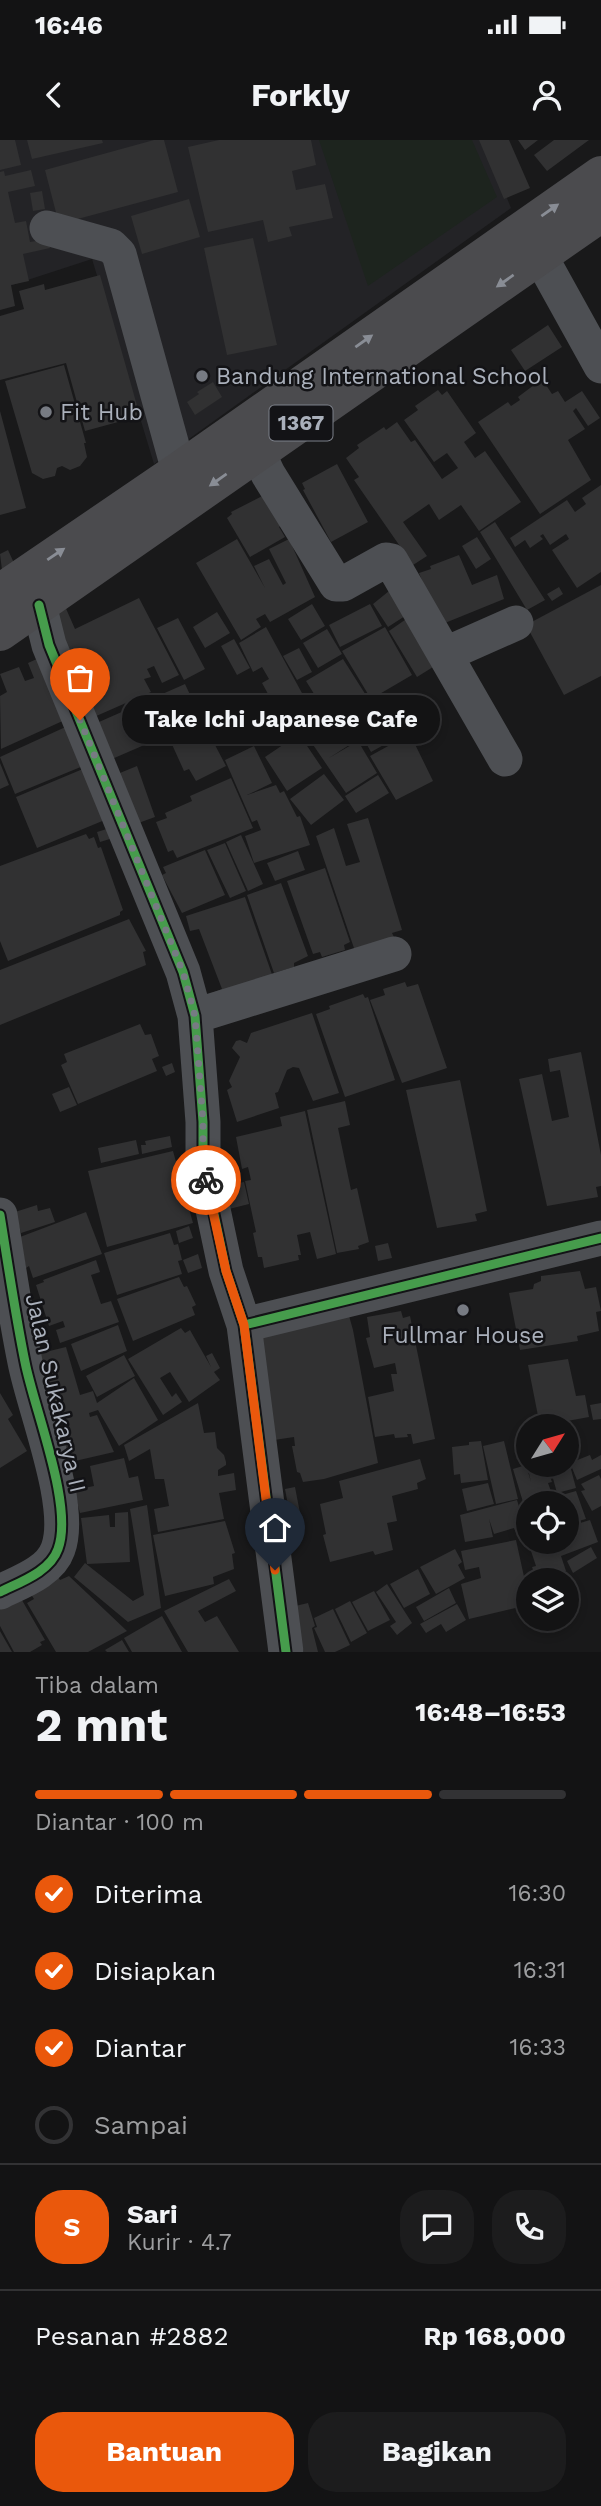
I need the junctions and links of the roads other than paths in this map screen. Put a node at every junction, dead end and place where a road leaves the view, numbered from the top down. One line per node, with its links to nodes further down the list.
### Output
1 (601, 175): 7 (main road, 1367, one-way to 1)
2 (601, 213): 4 (main road, 1367)
3 (47, 228): 7 (street)
4 (540, 256): 5 (street); 6 (main road, 1367, one-way to 6)
5 (601, 366)
6 (258, 453): 9 (main road, 1367, one-way to 9); 12 (street)
7 (179, 471): 8 (main road, 1367, one-way to 7)
8 (0, 593)
9 (39, 605): 11 (main road, 1367); 15 (street)
10 (516, 622): 12 (street)
11 (0, 632)
12 (446, 654): 13 (street)
13 (505, 759)
14 (394, 954): 15 (street)
15 (195, 1016): 18 (street)
16 (0, 1215): 19 (street, Jalan Sukakarya II)
17 (601, 1238): 18 (street)
18 (244, 1325): 21 (street)
19 (13, 1369): 20 (street, Jalan Sukakarya II)
20 (0, 1592)
21 (286, 1652)

